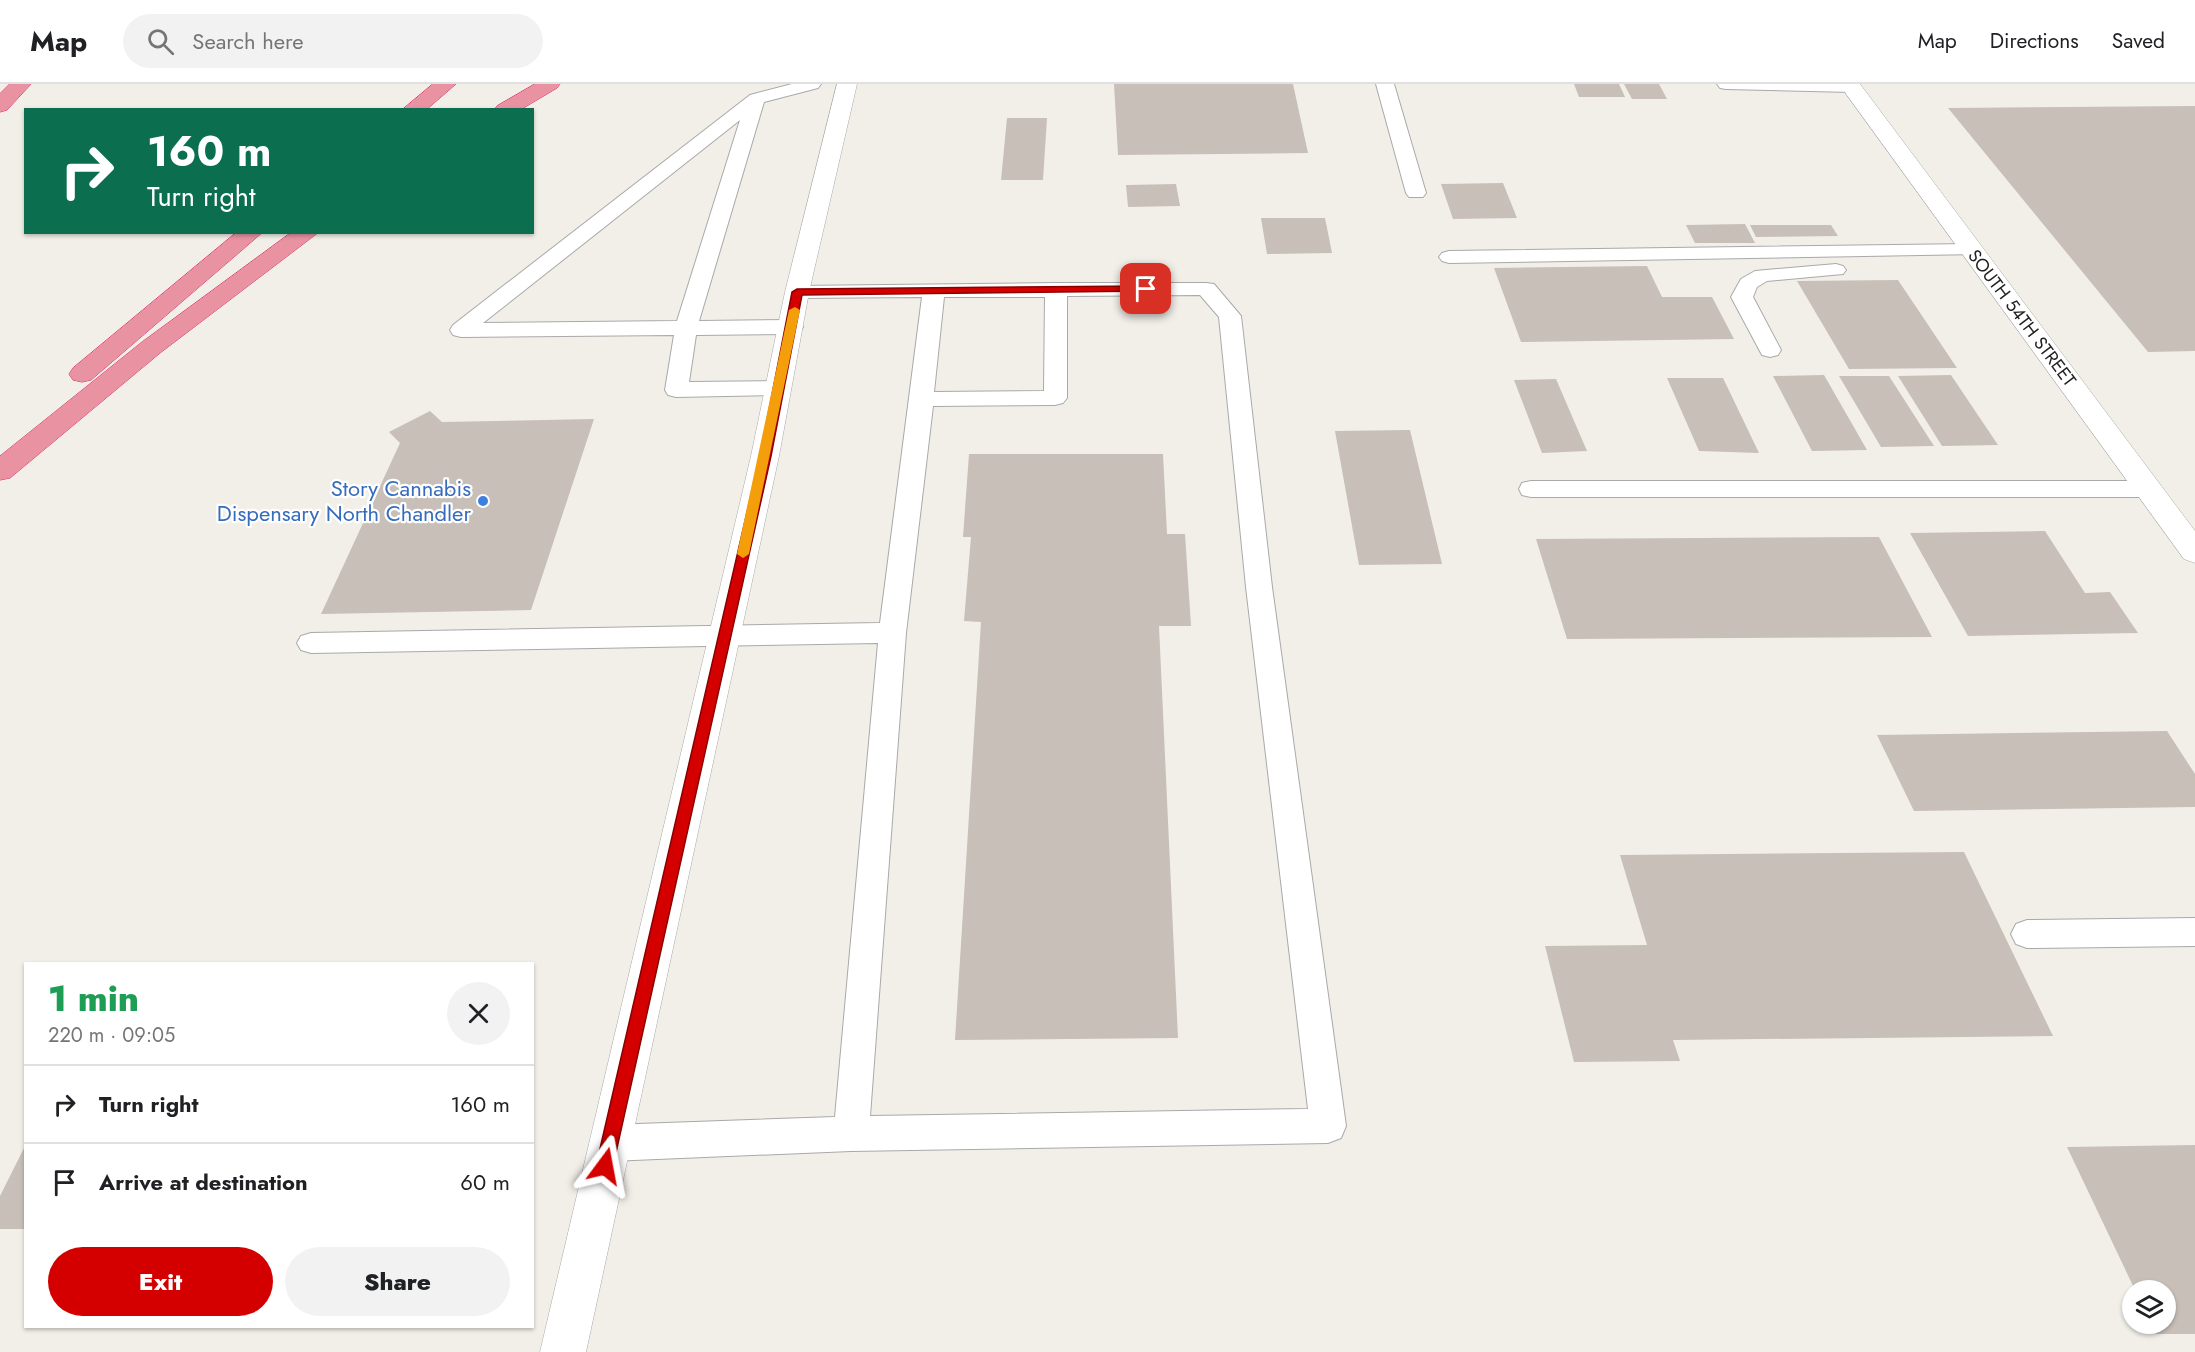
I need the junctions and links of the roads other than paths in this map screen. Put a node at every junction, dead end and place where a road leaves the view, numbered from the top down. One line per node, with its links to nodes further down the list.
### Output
1 (21, 84): 10 (highway)
2 (446, 84): 11 (highway)
3 (550, 84): 12 (highway)
4 (812, 84): 9 (lane)
5 (847, 84): 20 (street)
6 (1385, 84): 13 (lane)
7 (1726, 84): 8 (lane)
8 (1850, 86): 17 (street, SOUTH 54TH STREET)
9 (756, 99): 21 (lane); 21 (lane)
10 (0, 106)
11 (415, 108)
12 (508, 108)
13 (1416, 193)
14 (250, 234): 26 (highway)
15 (305, 234): 27 (highway)
16 (1449, 257): 17 (lane)
17 (1978, 259): 23 (lane); 29 (street, SOUTH 54TH STREET)
18 (1056, 289): 19 (lane); 25 (lane); 36 (lane)
19 (934, 290): 20 (lane); 25 (lane)
20 (797, 292): 22 (street)
21 (686, 327): 22 (lane); 24 (lane)
22 (792, 327): 24 (street)
23 (1770, 350)
24 (780, 388): 32 (street)
25 (922, 399): 31 (lane)
26 (0, 447)
27 (0, 471)
28 (1531, 489): 29 (lane)
29 (2149, 489): 30 (street, SOUTH 54TH STREET)
30 (2195, 552)
31 (892, 633): 32 (lane); 36 (lane)
32 (725, 634): 33 (lane); 37 (street)
33 (312, 643)
34 (2195, 932): 35 (lane)
35 (2027, 934)
36 (851, 1134): 37 (lane)
37 (610, 1143): 38 (street)
38 (563, 1352)

